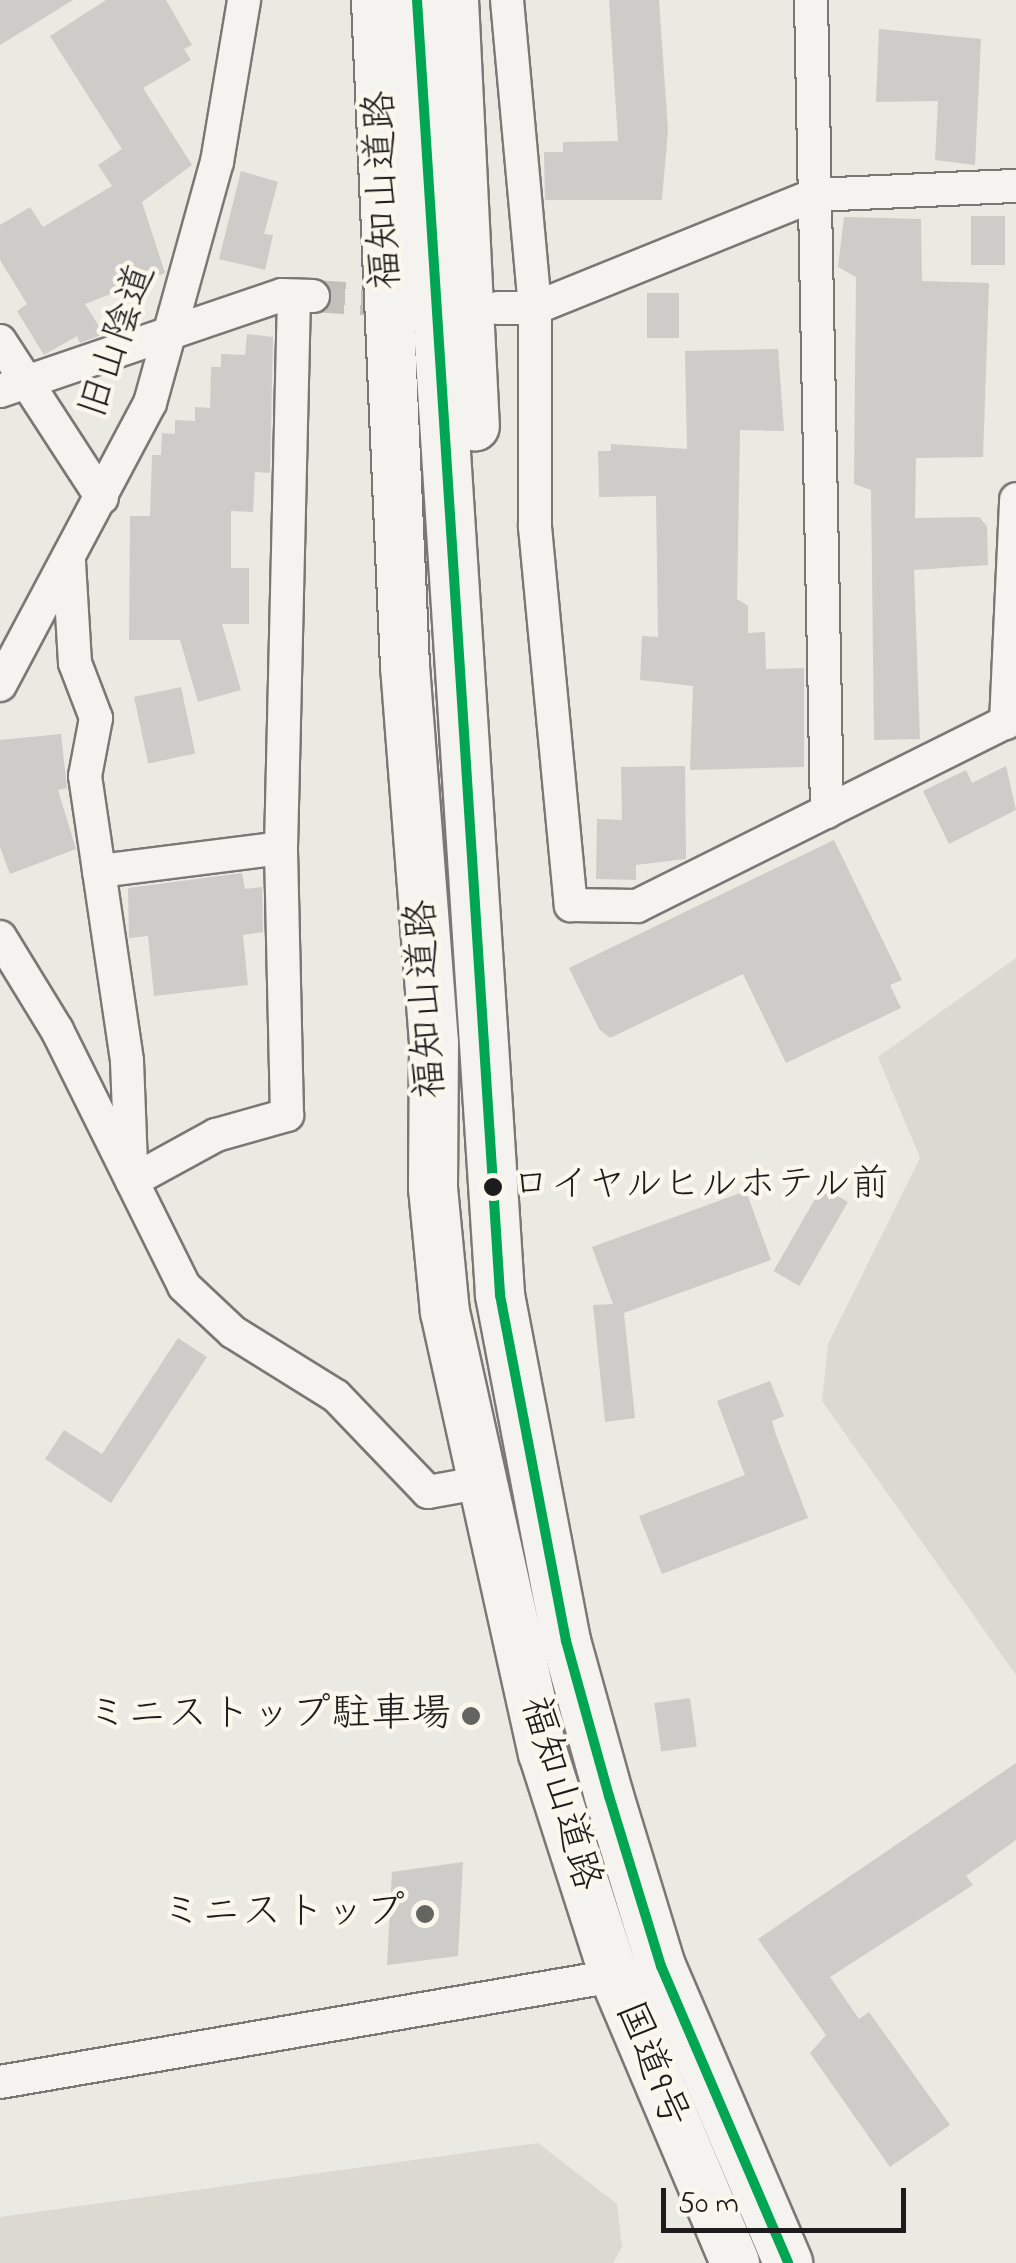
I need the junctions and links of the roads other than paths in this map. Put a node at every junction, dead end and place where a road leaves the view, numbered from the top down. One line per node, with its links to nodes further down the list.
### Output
1 (244, 0): 11 (street, 旧山陰道)
2 (344, 0): 24 (highway)
3 (454, 0): 25 (highway)
4 (507, 0): 10 (street)
5 (812, 0): 8 (street)
6 (397, 19): 24 (highway, 福知山道路); 25 (highway, 福知山道路)
7 (1016, 186): 8 (street)
8 (815, 196): 10 (street); 19 (street)
9 (498, 308): 10 (street)
10 (536, 308): 19 (street)
11 (172, 339): 13 (street); 14 (street, 旧山陰道); 20 (street)
12 (0, 341): 13 (street)
13 (14, 387): 14 (street)
14 (102, 498): 16 (street, 旧山陰道)
15 (1016, 498): 18 (street)
16 (69, 562): 17 (street, 旧山陰道); 21 (street)
17 (0, 685)
18 (1011, 720): 19 (street)
19 (828, 812)
20 (281, 848): 21 (street); 23 (street)
21 (99, 871): 23 (street)
22 (0, 937): 23 (street)
23 (132, 1181): 26 (street)
24 (433, 1188): 26 (highway, 福知山道路)
25 (490, 1210): 27 (highway, 福知山道路)
26 (478, 1483): 28 (highway, 福知山道路)
27 (660, 1966): 28 (street); 31 (highway, 国道9号)
28 (614, 1976): 29 (street); 30 (highway, 国道9号)
29 (0, 2082)
30 (735, 2263)
31 (788, 2263)

